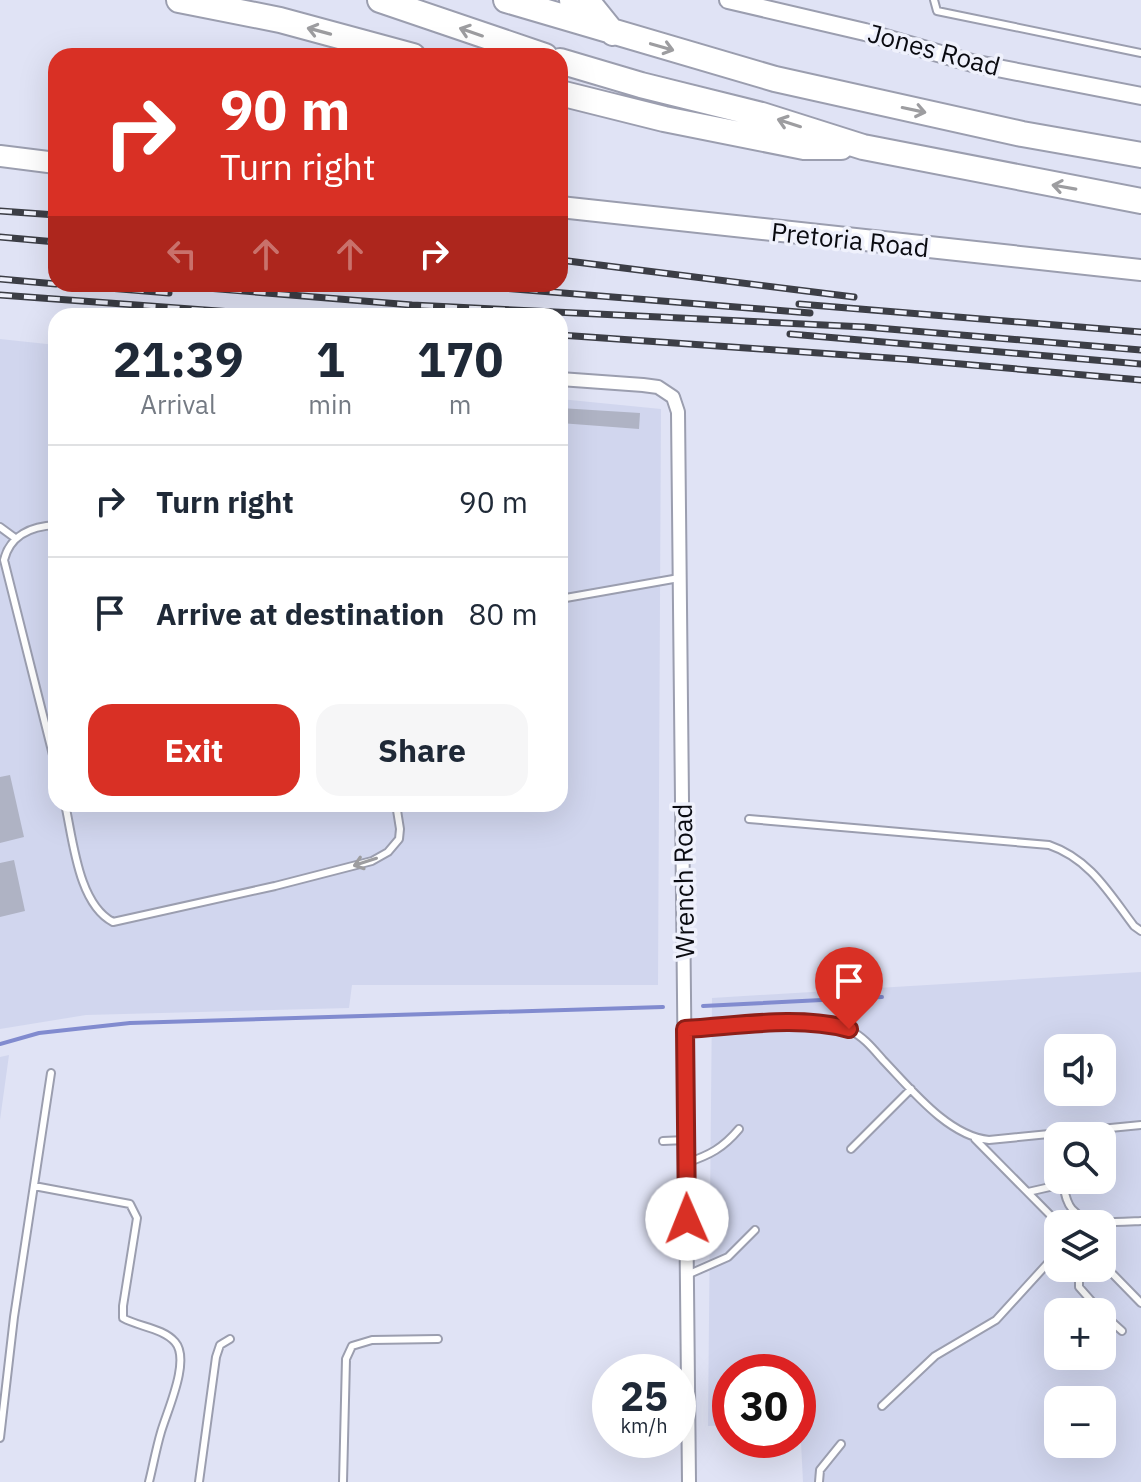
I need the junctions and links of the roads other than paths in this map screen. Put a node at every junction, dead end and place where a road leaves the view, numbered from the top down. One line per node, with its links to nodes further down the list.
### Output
1 (179, 0): 8 (highway)
2 (234, 0): 8 (highway)
3 (380, 0): 11 (highway, one-way to 3)
4 (506, 0): 9 (highway)
5 (572, 0): 9 (highway)
6 (728, 0): 15 (street, Jones Road)
7 (934, 0): 12 (lane)
8 (280, 20): 10 (highway, one-way to 8)
9 (613, 33): 17 (highway, one-way to 17)
10 (383, 48)
11 (521, 48)
12 (1141, 53)
13 (568, 63): 16 (highway, one-way to 13)
14 (568, 95): 16 (highway)
15 (1141, 96)
16 (863, 147): 22 (highway, one-way to 16)
17 (1141, 155)
18 (0, 156): 19 (main road)
19 (28, 161): 20 (main road); 21 (main road)
20 (48, 162)
21 (0, 165)
22 (1141, 201)
23 (568, 208): 24 (main road, Pretoria Road)
24 (1141, 270)
25 (568, 380): 29 (street, Wrench Road)
26 (48, 526): 28 (lane)
27 (0, 527): 28 (lane)
28 (15, 538): 31 (lane)
29 (681, 577): 30 (lane); 36 (street, Wrench Road)
30 (568, 598)
31 (48, 735)
32 (67, 812): 33 (lane, one-way to 32)
33 (397, 812)
34 (749, 819): 35 (lane)
35 (1141, 931)
36 (685, 1029): 38 (lane); 44 (street, Wrench Road)
37 (51, 1073): 48 (lane)
38 (911, 1089): 43 (lane); 46 (lane)
39 (1141, 1125): 40 (lane)
40 (1116, 1127)
41 (739, 1129): 47 (lane)
42 (1044, 1134): 43 (lane)
43 (975, 1139): 50 (lane)
44 (686, 1140): 45 (lane); 47 (street, Wrench Road)
45 (663, 1141)
46 (851, 1149)
47 (686, 1163): 56 (street, Wrench Road)
48 (34, 1186): 64 (lane); 66 (lane)
49 (1044, 1187): 50 (lane)
50 (1028, 1192): 52 (lane)
51 (1066, 1194): 53 (lane)
52 (1045, 1210)
53 (1141, 1221)
54 (755, 1230): 56 (lane)
55 (1044, 1267): 63 (lane)
56 (687, 1275): 69 (street, Wrench Road)
57 (1116, 1277): 58 (lane)
58 (1141, 1303)
59 (1116, 1325): 60 (lane)
60 (1122, 1331)
61 (230, 1339): 67 (lane)
62 (438, 1339): 68 (lane)
63 (882, 1406)
64 (0, 1438)
65 (841, 1444): 70 (lane)
66 (149, 1482)
67 (199, 1482)
68 (343, 1482)
69 (689, 1482)
70 (819, 1482)

